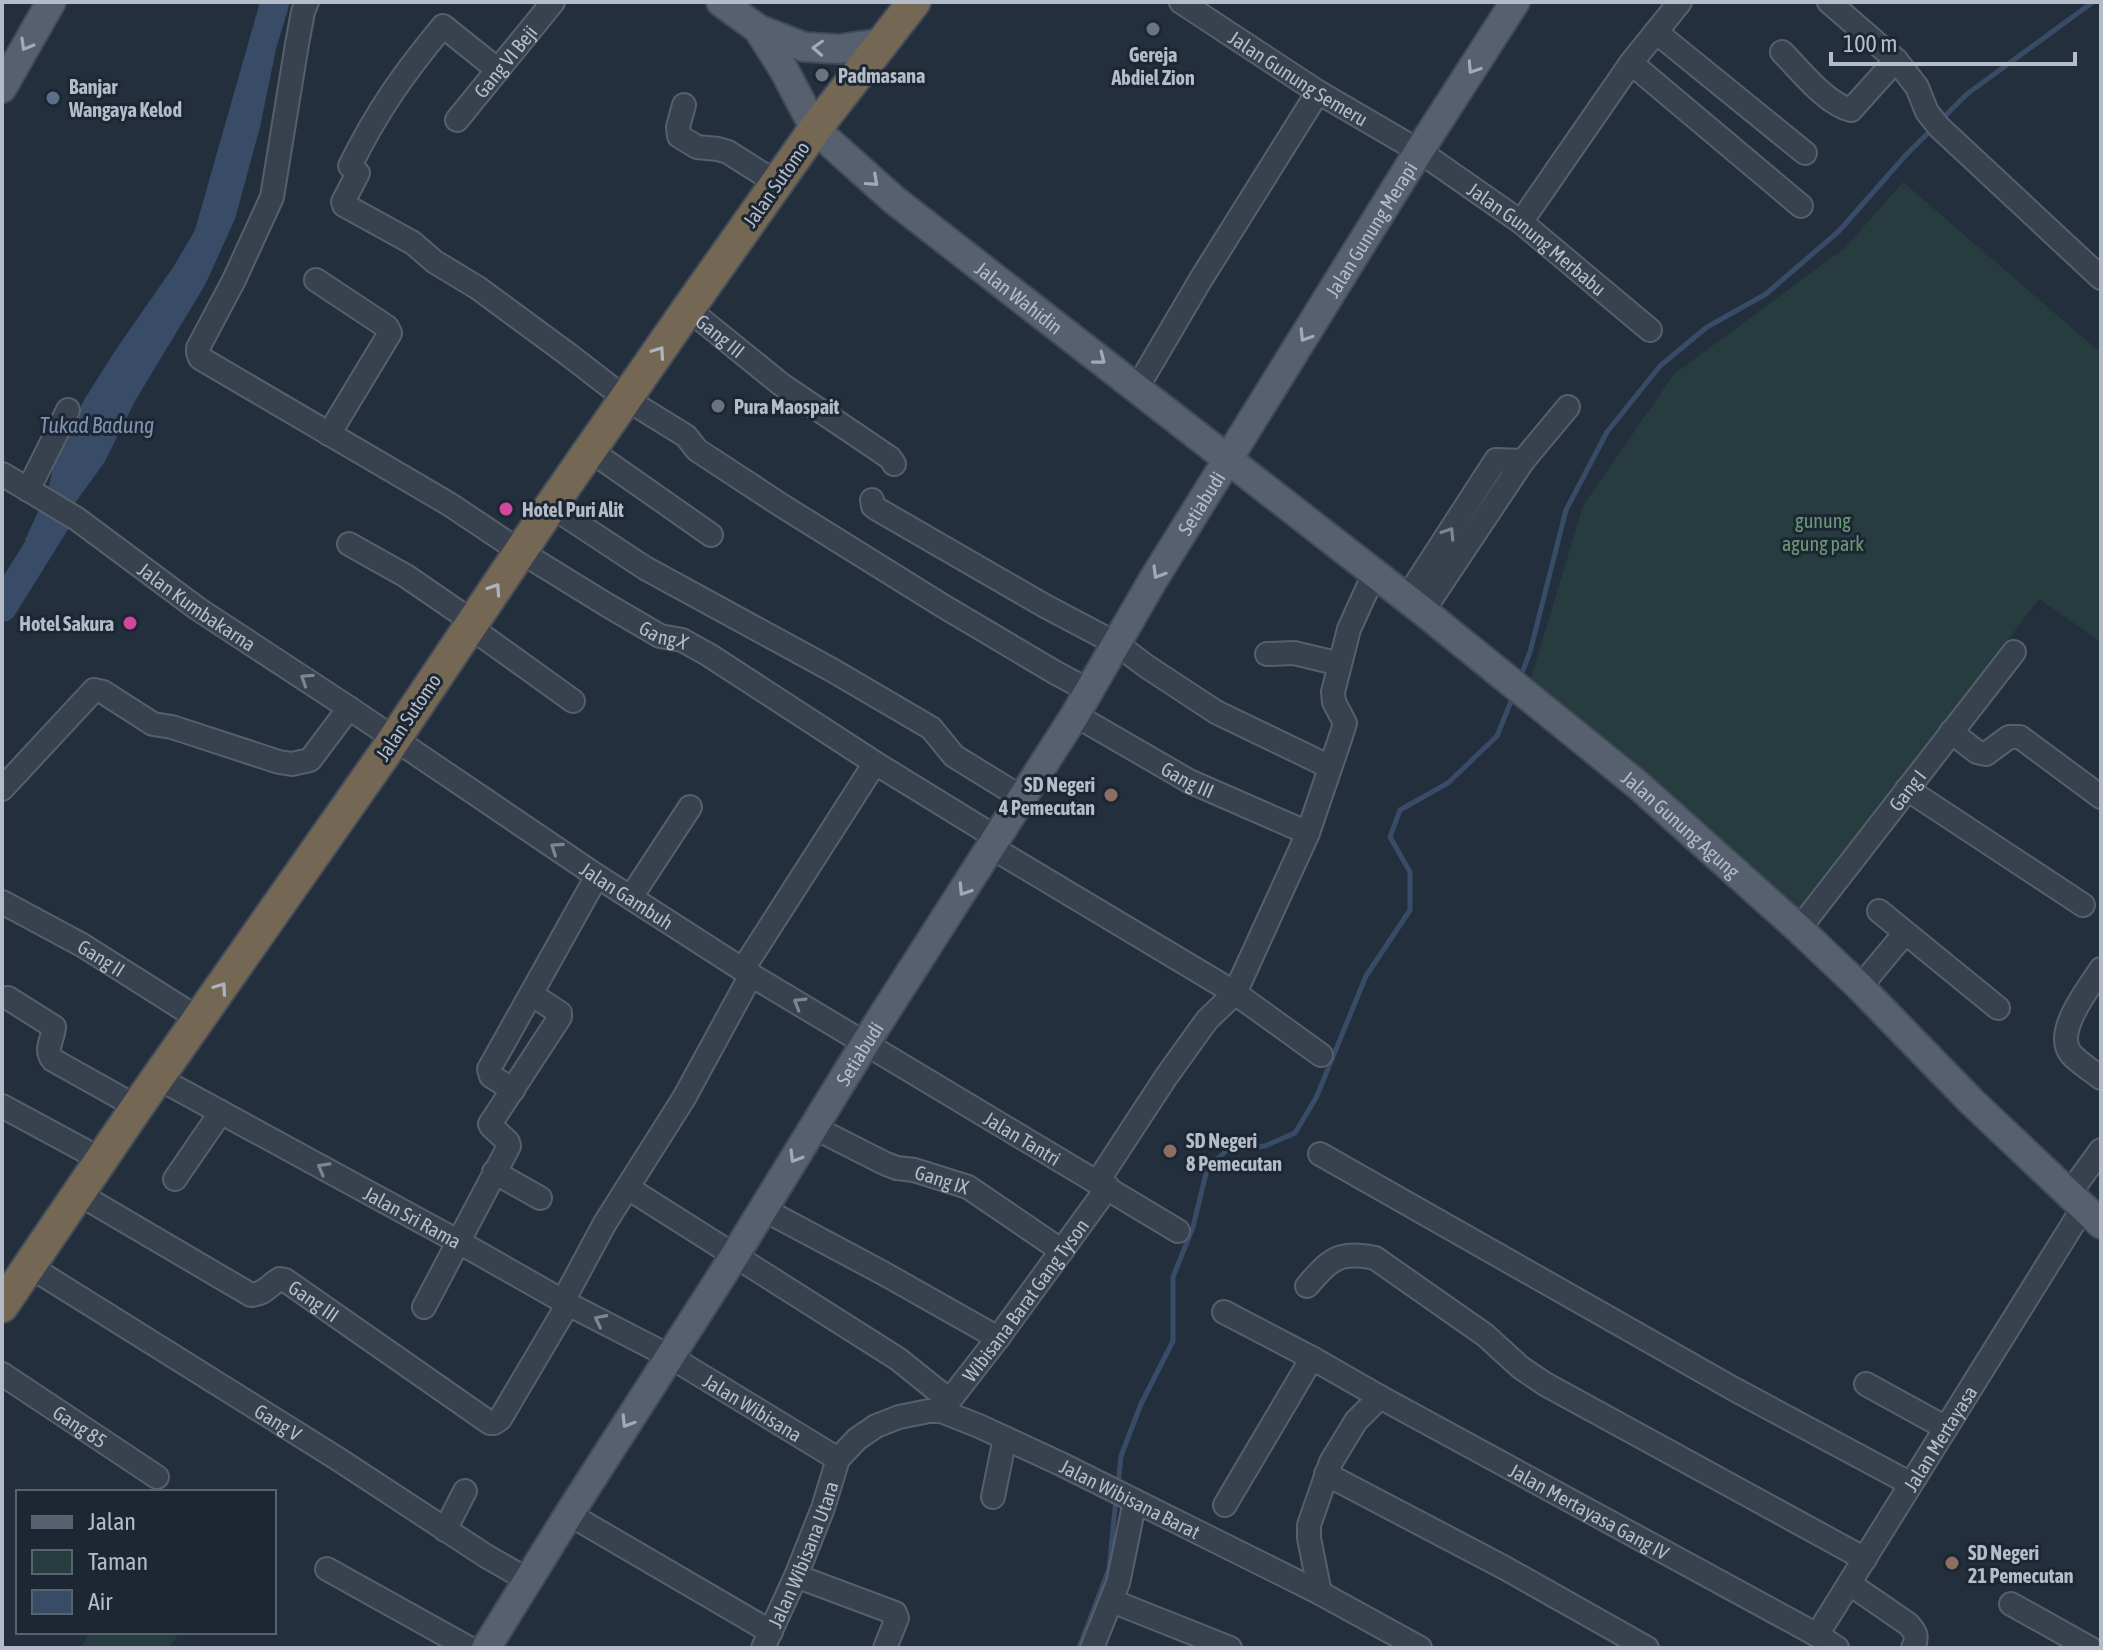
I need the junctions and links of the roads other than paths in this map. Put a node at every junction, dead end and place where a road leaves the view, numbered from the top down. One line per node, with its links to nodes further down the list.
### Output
1 (51, 2): 17 (main road, one-way to 17)
2 (307, 2): 35 (street, Gang X)
3 (553, 2): 16 (street, Gang VI Beji)
4 (721, 2): 10 (main road)
5 (914, 2): 12 (highway, Jalan Sutomo)
6 (1181, 2): 18 (street, Jalan Gunung Semeru)
7 (1515, 2): 22 (main road, Jalan Gunung Merapi, one-way to 22)
8 (1680, 2): 11 (street)
9 (1829, 2): 14 (street)
10 (758, 29): 12 (main road, one-way to 10); 21 (main road)
11 (1656, 32): 15 (street); 23 (street)
12 (881, 43): 21 (highway, Jalan Sutomo)
13 (1782, 52): 14 (street)
14 (1896, 60): 27 (street)
15 (1631, 63): 25 (street); 26 (street)
16 (498, 70): 20 (street, Gang VI Beji); 32 (street, Gang III)
17 (2, 88)
18 (1318, 92): 22 (street, Jalan Gunung Semeru); 31 (street)
19 (684, 105): 24 (street)
20 (457, 120)
21 (815, 129): 24 (highway, Jalan Sutomo); 31 (main road, Jalan Wahidin, one-way to 31)
22 (1419, 151): 26 (street, Jalan Gunung Merbabu); 37 (main road, Jalan Gunung Merapi, one-way to 37)
23 (1805, 153)
24 (777, 183): 29 (highway, Jalan Sutomo)
25 (1801, 206)
26 (1521, 222): 30 (street, Jalan Gunung Merbabu)
27 (2101, 278)
28 (316, 280): 35 (street)
29 (688, 309): 32 (highway, Jalan Sutomo, one-way to 29); 38 (street, Gang III)
30 (1650, 330)
31 (1137, 388): 37 (main road, Jalan Wahidin)
32 (626, 399): 36 (highway, Jalan Sutomo); 54 (street, Gang III)
33 (1568, 407): 47 (street)
34 (68, 410): 40 (street)
35 (329, 434): 45 (street, Gang X)
36 (591, 451): 42 (highway, Jalan Sutomo); 43 (street)
37 (1229, 459): 46 (main road, Jalan Gunung Agung); 49 (main road, Setiabudi, one-way to 49)
38 (894, 464)
39 (2, 474): 40 (street, Jalan Kumbakarna)
40 (34, 494): 55 (street, Jalan Kumbakarna, one-way to 40)
41 (872, 500): 49 (street)
42 (551, 506): 45 (highway, Jalan Sutomo); 63 (street)
43 (711, 535)
44 (349, 544): 48 (street)
45 (521, 552): 48 (highway, Jalan Sutomo, one-way to 45); 58 (street, Gang X)
46 (1374, 574): 47 (main road, Jalan Gunung Agung); 52 (street)
47 (1414, 605): 72 (main road, Jalan Gunung Agung)
48 (472, 624): 53 (street); 57 (highway, Jalan Sutomo)
49 (1117, 644): 54 (main road, Setiabudi); 59 (street)
50 (2014, 652): 56 (street, Gang I)
51 (1267, 654): 52 (street)
52 (1340, 664): 59 (street)
53 (573, 701)
54 (1082, 702): 63 (main road, Setiabudi); 65 (street, Gang III)
55 (349, 708): 57 (street, Jalan Kumbakarna); 60 (street)
56 (1951, 732): 61 (street, Gang I); 62 (street)
57 (394, 739): 67 (street, Jalan Gambuh, one-way to 57); 81 (highway, Jalan Sutomo, one-way to 57)
58 (875, 763): 66 (street, Gang X); 75 (street)
59 (1330, 767): 65 (street)
60 (2, 789)
61 (1907, 789): 70 (street); 72 (street, Gang I)
62 (2101, 797)
63 (1022, 798): 66 (main road, Setiabudi)
64 (690, 807): 68 (street)
65 (1308, 833): 77 (street)
66 (994, 843): 77 (street, Gang X); 82 (main road, Setiabudi, one-way to 82)
67 (597, 876): 68 (street, Jalan Gambuh); 78 (street)
68 (631, 897): 75 (street, Jalan Gambuh)
69 (2, 902): 81 (street, Gang II)
70 (2083, 905)
71 (1879, 911): 73 (street)
72 (1799, 929): 76 (main road, Jalan Gunung Agung)
73 (1905, 933): 76 (street); 80 (street)
74 (2101, 969): 85 (street)
75 (747, 972): 82 (street, Jalan Gambuh, one-way to 75); 97 (street)
76 (1860, 987): 101 (main road, Jalan Gunung Agung)
77 (1235, 993): 83 (street, Gang X); 96 (street, Wibisana Barat Gang Tyson)
78 (531, 994): 86 (street); 86 (street)
79 (8, 998): 88 (street)
80 (1998, 1008)
81 (199, 1019): 84 (highway, Jalan Sutomo)
82 (866, 1042): 90 (main road, Setiabudi); 96 (street, Jalan Tantri)
83 (1321, 1055)
84 (158, 1078): 88 (highway, Jalan Sutomo); 89 (street, Jalan Sri Rama)
85 (2101, 1078)
86 (513, 1090): 94 (street)
87 (2, 1106): 93 (street)
88 (137, 1107): 93 (highway, Jalan Sutomo)
89 (221, 1112): 95 (street); 103 (street, Jalan Sri Rama, one-way to 89)
90 (813, 1127): 100 (main road, Setiabudi, one-way to 100); 104 (street, Gang IX)
91 (2101, 1150): 101 (street, Jalan Mertayasa)
92 (1320, 1154): 124 (street)
93 (102, 1160): 98 (highway, Jalan Sutomo)
94 (494, 1172): 99 (street); 103 (street)
95 (175, 1179)
96 (1103, 1184): 102 (street, Jalan Tantri); 104 (street, Wibisana Barat Gang Tyson)
97 (628, 1188): 105 (street); 108 (street)
98 (79, 1194): 106 (highway, Jalan Sutomo); 108 (street, Gang III)
99 (540, 1198)
100 (763, 1209): 105 (main road, Setiabudi); 112 (street)
101 (2084, 1209): 119 (street, Jalan Mertayasa)
102 (1178, 1231)
103 (459, 1242): 108 (street, Jalan Sri Rama); 110 (street)
104 (1062, 1251): 112 (street, Wibisana Barat Gang Tyson)
105 (735, 1255): 113 (main road, Setiabudi); 118 (street)
106 (29, 1266): 109 (highway, Jalan Sutomo); 130 (street, Gang V)
107 (1307, 1286): 131 (street)
108 (566, 1302): 113 (street, Jalan Sri Rama, one-way to 108)
109 (2, 1306)
110 (424, 1307)
111 (1224, 1312): 114 (street, Jalan Mertayasa Gang IV)
112 (998, 1338): 118 (street, Wibisana Barat Gang Tyson)
113 (669, 1356): 121 (street, Jalan Wibisana); 129 (main road, Setiabudi, one-way to 129)
114 (1312, 1358): 117 (street, Jalan Mertayasa Gang IV); 128 (street)
115 (2, 1374): 123 (street, Gang 85)
116 (1866, 1384): 119 (street)
117 (1380, 1397): 122 (street); 139 (street, Jalan Mertayasa Gang IV)
118 (945, 1406): 120 (street, Jalan Wibisana Barat); 121 (street)
119 (1946, 1428): 124 (street, Jalan Mertayasa)
120 (1005, 1438): 126 (street, Jalan Wibisana Barat); 127 (street)
121 (838, 1459): 133 (street, Jalan Wibisana Utara)
122 (1326, 1474): 136 (street); 147 (street)
123 (157, 1477)
124 (1911, 1484): 131 (street, Jalan Mertayasa)
125 (465, 1491): 130 (street)
126 (1123, 1495): 136 (street, Jalan Wibisana Barat); 137 (street)
127 (993, 1497)
128 (1225, 1505)
129 (569, 1514): 134 (main road, Setiabudi); 140 (street)
130 (445, 1530): 134 (street, Gang V)
131 (1865, 1559): 135 (street, Jalan Mertayasa)
132 (327, 1569): 141 (street)
133 (796, 1576): 140 (street, Jalan Wibisana Utara); 143 (street)
134 (528, 1580): 142 (main road, Setiabudi)
135 (1850, 1584): 139 (street); 149 (street)
136 (1320, 1593): 146 (street, Jalan Wibisana Barat)
137 (1112, 1601): 144 (street); 145 (street)
138 (2011, 1604): 150 (street)
139 (1817, 1635): 148 (street, Jalan Mertayasa Gang IV)
140 (767, 1640)
141 (469, 1648)
142 (486, 1648)
143 (885, 1648)
144 (1092, 1648)
145 (1230, 1648)
146 (1420, 1648)
147 (1647, 1648)
148 (1837, 1648)
149 (1913, 1648)
150 (2090, 1648)

